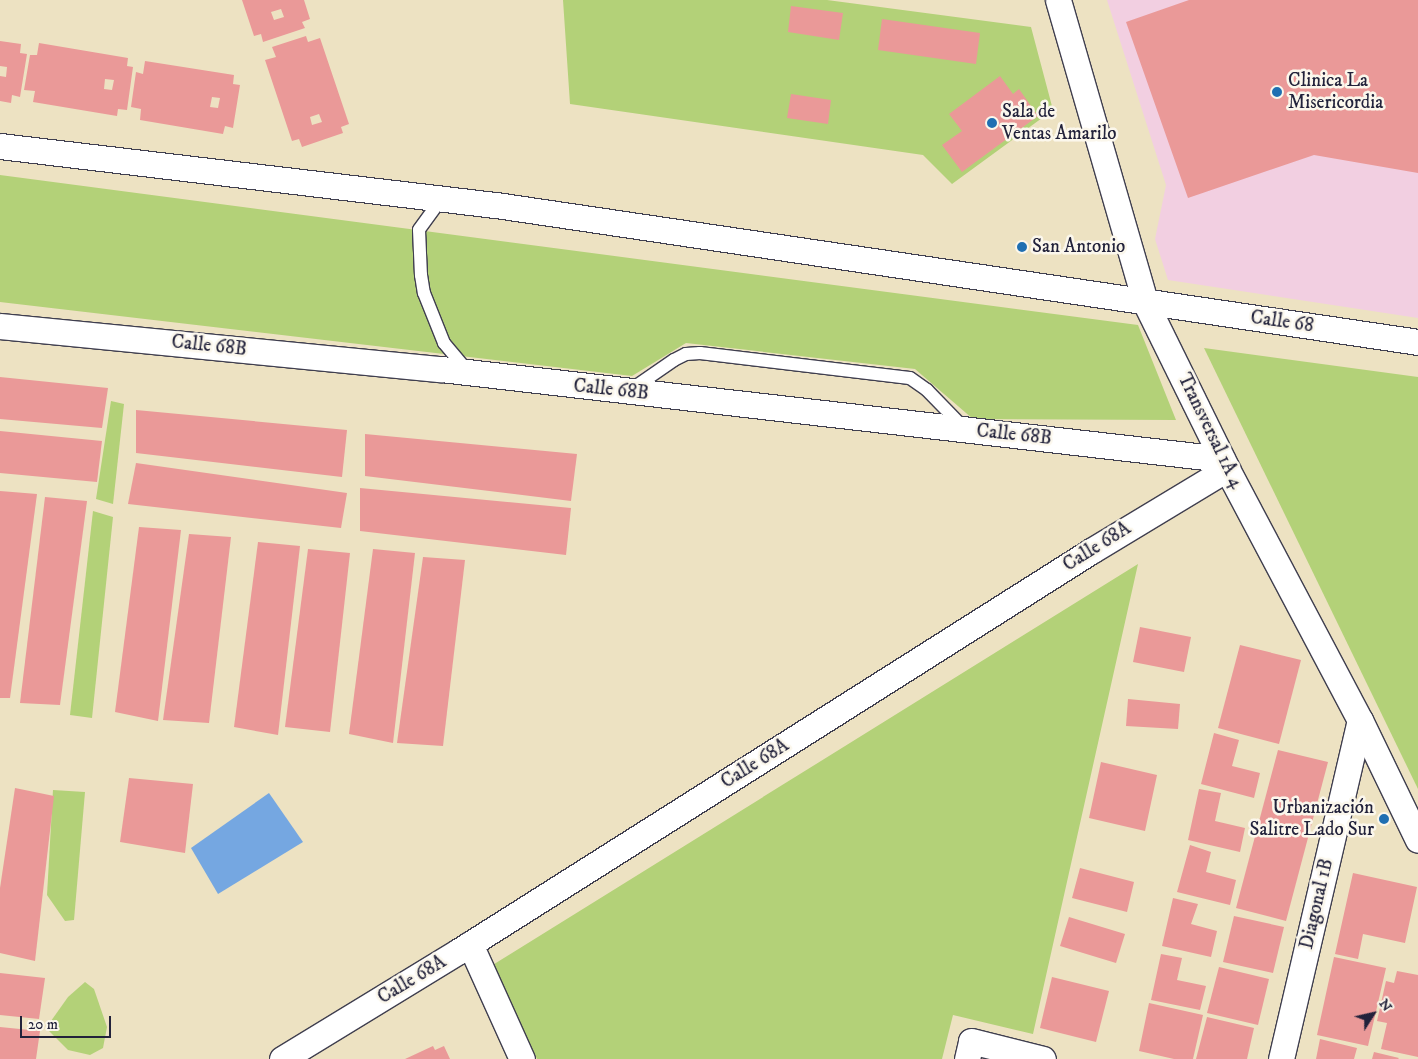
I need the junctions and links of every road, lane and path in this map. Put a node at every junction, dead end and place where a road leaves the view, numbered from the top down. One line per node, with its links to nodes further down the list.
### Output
1 (1058, 0): 4 (street, Transversal 1A 4)
2 (0, 146): 3 (street)
3 (442, 198): 4 (street); 7 (lane)
4 (1145, 302): 6 (street, Calle 68); 10 (street, Transversal 1A 4)
5 (0, 326): 7 (street, Calle 68B)
6 (1418, 342)
7 (472, 374): 8 (street, Calle 68B)
8 (628, 392): 9 (street, Calle 68B); 9 (lane)
9 (966, 430): 10 (street, Calle 68B)
10 (1225, 464): 11 (street, Transversal 1A 4); 13 (street, Calle 68A)
11 (1360, 720): 12 (street, Transversal 1A 4); 18 (street, Diagonal 1B)
12 (1418, 840)
13 (470, 944): 15 (street, Calle 68A); 16 (street)
14 (969, 1050): 17 (street)
15 (282, 1059)
16 (522, 1059)
17 (1043, 1059)
18 (1281, 1059)

